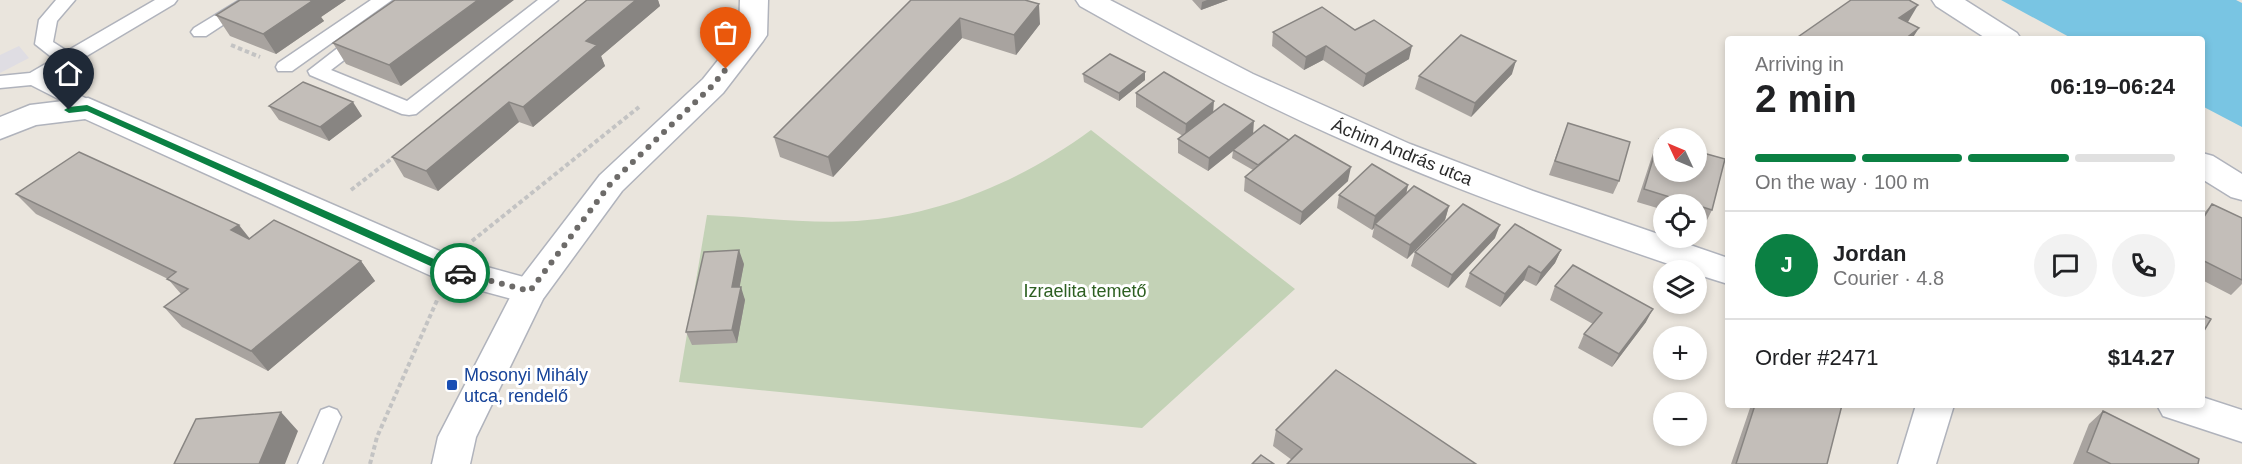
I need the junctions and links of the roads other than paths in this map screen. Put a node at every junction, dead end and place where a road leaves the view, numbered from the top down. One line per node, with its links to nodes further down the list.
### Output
1 (66, 0): 12 (lane)
2 (168, 0): 12 (lane)
3 (252, 0): 10 (lane)
4 (383, 0): 13 (lane)
5 (549, 0): 9 (lane)
6 (754, 0): 21 (street)
7 (1090, 0): 20 (street, Áchim András utca)
8 (1946, 0): 11 (street)
9 (376, 28)
10 (200, 32)
11 (2002, 36)
12 (67, 60): 14 (lane)
13 (285, 67)
14 (34, 79): 15 (lane); 16 (lane)
15 (0, 82)
16 (87, 108): 17 (street); 21 (street)
17 (0, 129)
18 (2205, 166): 19 (street)
19 (2242, 189)
20 (1725, 270)
21 (530, 291): 27 (street)
22 (1934, 408): 28 (street)
23 (2185, 408): 25 (street)
24 (329, 417): 26 (lane)
25 (2242, 426)
26 (310, 464)
27 (451, 464)
28 (1917, 464)

